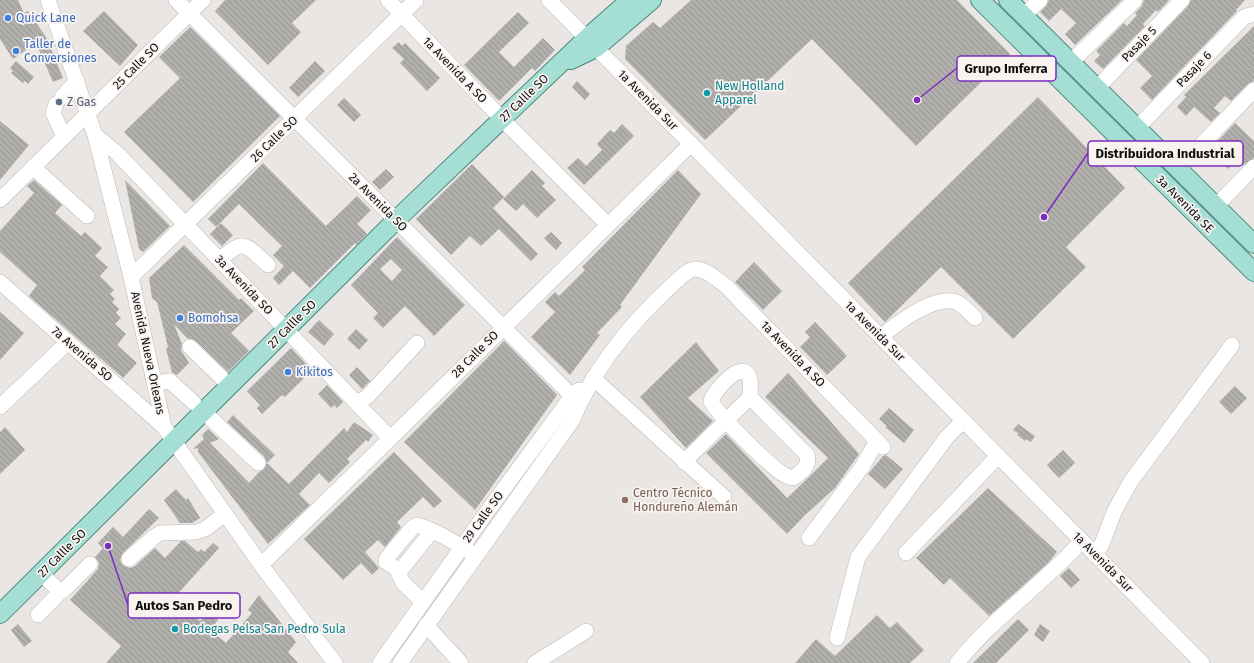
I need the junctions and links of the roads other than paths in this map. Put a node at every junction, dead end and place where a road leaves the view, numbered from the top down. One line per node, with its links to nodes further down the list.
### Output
1 (48, 0): 20 (street, Avenida Nueva Orleans)
2 (176, 0): 14 (street, 2a Avenida SO)
3 (203, 0): 14 (street, 25 Calle SO)
4 (388, 0): 15 (street, 1a Avenida A SO)
5 (416, 0): 15 (street, 26 Calle SO)
6 (549, 0): 18 (street, 1a Avenida Sur)
7 (630, 0): 18 (main road)
8 (652, 0): 18 (main road)
9 (980, 0): 41 (main road, 3a Avenida SE)
10 (1008, 0): 17 (main road, 3a Avenida SE)
11 (1040, 0): 17 (street)
12 (1135, 0): 19 (street)
13 (1182, 0): 21 (street, Pasaje 5)
14 (189, 14): 23 (street, 25 Calle SO); 24 (street, 2a Avenida SO)
15 (402, 14): 24 (street, 26 Calle SO); 25 (street, 1a Avenida A SO)
16 (1254, 14): 26 (street, Pasaje 6)
17 (1024, 15): 19 (main road, 3a Avenida SE)
18 (592, 43): 25 (main road, 27 Callle SO); 29 (street, 1a Avenida Sur)
19 (1071, 62): 21 (main road, 3a Avenida SE)
20 (77, 81): 23 (street, Avenida Nueva Orleans); 28 (street)
21 (1097, 88): 26 (main road, 3a Avenida SE)
22 (1254, 90): 32 (street)
23 (88, 113): 27 (street, Avenida Nueva Orleans); 28 (street, 25 Calle SO)
24 (294, 119): 36 (street, 2a Avenida SO); 37 (street, 26 Calle SO)
25 (502, 119): 36 (main road, 27 Callle SO); 38 (street, 1a Avenida A SO)
26 (1137, 128): 32 (main road, 3a Avenida SE)
27 (95, 135): 37 (street, 3a Avenida SO); 44 (street, Avenida Nueva Orleans)
28 (64, 137): 30 (street, 25 Calle SO)
29 (691, 144): 38 (street, 28 Calle SO); 49 (street, 1a Avenida Sur)
30 (33, 167): 33 (street, 25 Calle SO); 35 (street)
31 (1254, 167): 34 (street)
32 (1178, 169): 34 (main road, 3a Avenida SE)
33 (0, 200)
34 (1216, 206): 39 (main road, 3a Avenida SE)
35 (87, 216)
36 (396, 220): 47 (street, 2a Avenida SO); 48 (main road, 27 Callle SO)
37 (186, 224): 40 (street, 3a Avenida SO); 44 (street, 26 Calle SO)
38 (607, 224): 47 (street, 28 Calle SO)
39 (1254, 244)
40 (220, 260): 42 (street); 48 (street, 3a Avenida SO)
41 (1251, 264)
42 (268, 265)
43 (696, 269): 54 (street, 29 Calle SO); 74 (street, 1a Avenida A SO)
44 (131, 277): 55 (street, Avenida Nueva Orleans)
45 (0, 282): 50 (street, 7a Avenida SO)
46 (975, 318): 49 (street)
47 (503, 326): 58 (street, 2a Avenida SO); 65 (street, 28 Calle SO)
48 (287, 330): 56 (main road, 27 Callle SO); 59 (street, 3a Avenida SO)
49 (880, 337): 63 (street, 1a Avenida Sur)
50 (68, 342): 60 (street); 64 (street, 7a Avenida SO)
51 (417, 344): 59 (street)
52 (1232, 345): 78 (street)
53 (190, 347): 56 (street)
54 (593, 378): 58 (street, 29 Calle SO); 68 (street)
55 (155, 383): 61 (street); 64 (street, Avenida Nueva Orleans)
56 (230, 386): 61 (main road, 27 Callle SO)
57 (750, 397): 62 (street); 62 (street); 62 (street)
58 (576, 400): 71 (street, 29 Calle SO); 73 (street, 29 Calle SO)
59 (357, 403): 65 (street, 3a Avenida SO)
60 (0, 407)
61 (199, 408): 66 (main road, 27 Callle SO); 69 (street)
62 (727, 420): 68 (street)
63 (963, 420): 67 (street, 1a Avenida Sur); 90 (street)
64 (164, 427): 66 (street, Avenida Nueva Orleans)
65 (390, 438): 82 (street, 28 Calle SO)
66 (174, 442): 72 (street, Avenida Nueva Orleans); 83 (main road, 27 Callle SO)
67 (998, 456): 75 (street, 1a Avenida Sur); 77 (street)
68 (684, 462): 70 (street)
69 (258, 463)
70 (724, 497)
71 (486, 513): 73 (street); 76 (street, 29 Calle SO)
72 (225, 514): 80 (street); 82 (street, Avenida Nueva Orleans)
73 (499, 523): 79 (street, 29 Calle SO)
74 (809, 538)
75 (1082, 541): 78 (street, 1a Avenida Sur); 96 (street)
76 (462, 547): 79 (street); 85 (street, 29 Calle SO); 85 (street)
77 (906, 553)
78 (1094, 554): 97 (street, 1a Avenida Sur)
79 (476, 556): 88 (street, 29 Calle SO)
80 (129, 559)
81 (90, 564): 84 (street)
82 (261, 566): 91 (street, Avenida Nueva Orleans)
83 (41, 573): 84 (street); 86 (main road, 27 Callle SO)
84 (60, 592): 87 (street)
85 (423, 602): 92 (street, 29 Calle SO)
86 (0, 614)
87 (38, 615)
88 (426, 626): 93 (street, 29 Calle SO); 94 (street)
89 (586, 631): 95 (street)
90 (837, 638)
91 (335, 663)
92 (380, 663)
93 (400, 663)
94 (461, 663)
95 (535, 663)
96 (957, 663)
97 (1202, 663)

